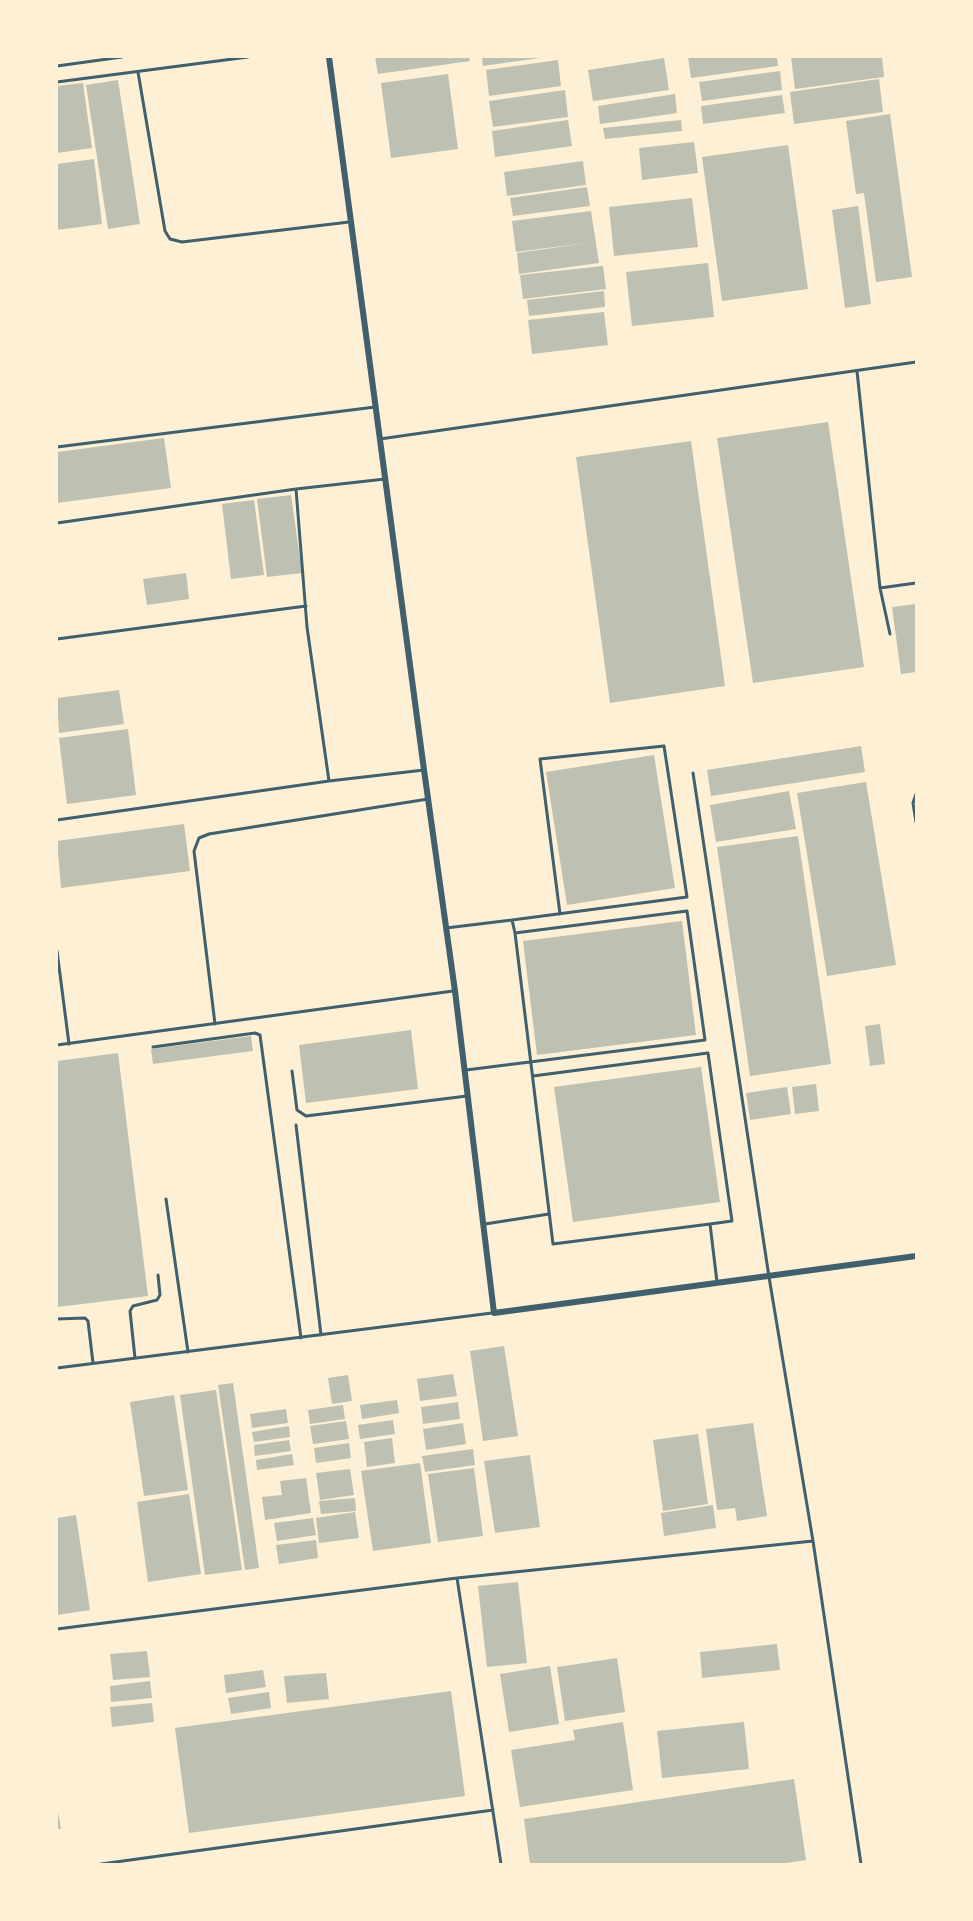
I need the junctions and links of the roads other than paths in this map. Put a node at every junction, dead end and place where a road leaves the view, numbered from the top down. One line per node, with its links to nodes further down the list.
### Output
1 (122, 57): 4 (lane)
2 (248, 57): 6 (lane)
3 (329, 57): 8 (street)
4 (93, 59): 5 (lane)
5 (57, 66)
6 (138, 72): 7 (lane); 8 (lane)
7 (57, 82)
8 (351, 222): 11 (street)
9 (916, 362): 10 (lane)
10 (857, 370): 12 (lane); 18 (lane)
11 (375, 407): 12 (street); 13 (lane)
12 (380, 439): 14 (street)
13 (57, 447)
14 (386, 479): 15 (lane); 22 (street)
15 (296, 489): 16 (lane); 19 (lane)
16 (57, 523)
17 (916, 583): 18 (lane)
18 (880, 588): 20 (lane)
19 (306, 606): 21 (lane); 24 (lane)
20 (890, 634)
21 (57, 639)
22 (424, 770): 24 (lane); 26 (street)
23 (693, 773): 51 (lane)
24 (329, 781): 27 (lane)
25 (916, 794): 28 (lane)
26 (428, 799): 31 (street); 35 (lane)
27 (57, 820)
28 (916, 822)
29 (560, 914): 29 (lane); 30 (lane)
30 (512, 920): 31 (lane); 32 (lane)
31 (446, 928): 34 (street)
32 (515, 933): 39 (lane); 39 (lane)
33 (57, 951): 36 (lane)
34 (455, 991): 35 (lane); 40 (street)
35 (215, 1024): 36 (lane)
36 (69, 1044): 37 (lane)
37 (57, 1045)
38 (153, 1047): 56 (lane)
39 (531, 1062): 40 (lane); 42 (lane)
40 (465, 1070): 43 (street)
41 (292, 1071): 43 (lane)
42 (533, 1076): 46 (lane); 48 (lane)
43 (468, 1095): 47 (street)
44 (296, 1125): 55 (lane)
45 (166, 1199): 57 (lane)
46 (549, 1214): 47 (lane); 48 (lane)
47 (485, 1224): 53 (street)
48 (710, 1224): 52 (lane)
49 (916, 1257): 51 (street)
50 (158, 1275): 58 (lane)
51 (769, 1277): 52 (street); 61 (lane)
52 (717, 1284): 53 (street)
53 (494, 1313): 55 (lane)
54 (57, 1320): 59 (lane)
55 (321, 1335): 56 (lane)
56 (301, 1338): 57 (lane)
57 (188, 1352): 58 (lane)
58 (135, 1358): 59 (lane)
59 (93, 1363): 60 (lane)
60 (57, 1368)
61 (813, 1541): 62 (lane); 67 (lane)
62 (457, 1578): 63 (lane); 64 (lane)
63 (57, 1629)
64 (493, 1810): 65 (lane); 66 (lane)
65 (100, 1864)
66 (501, 1864)
67 (861, 1864)

